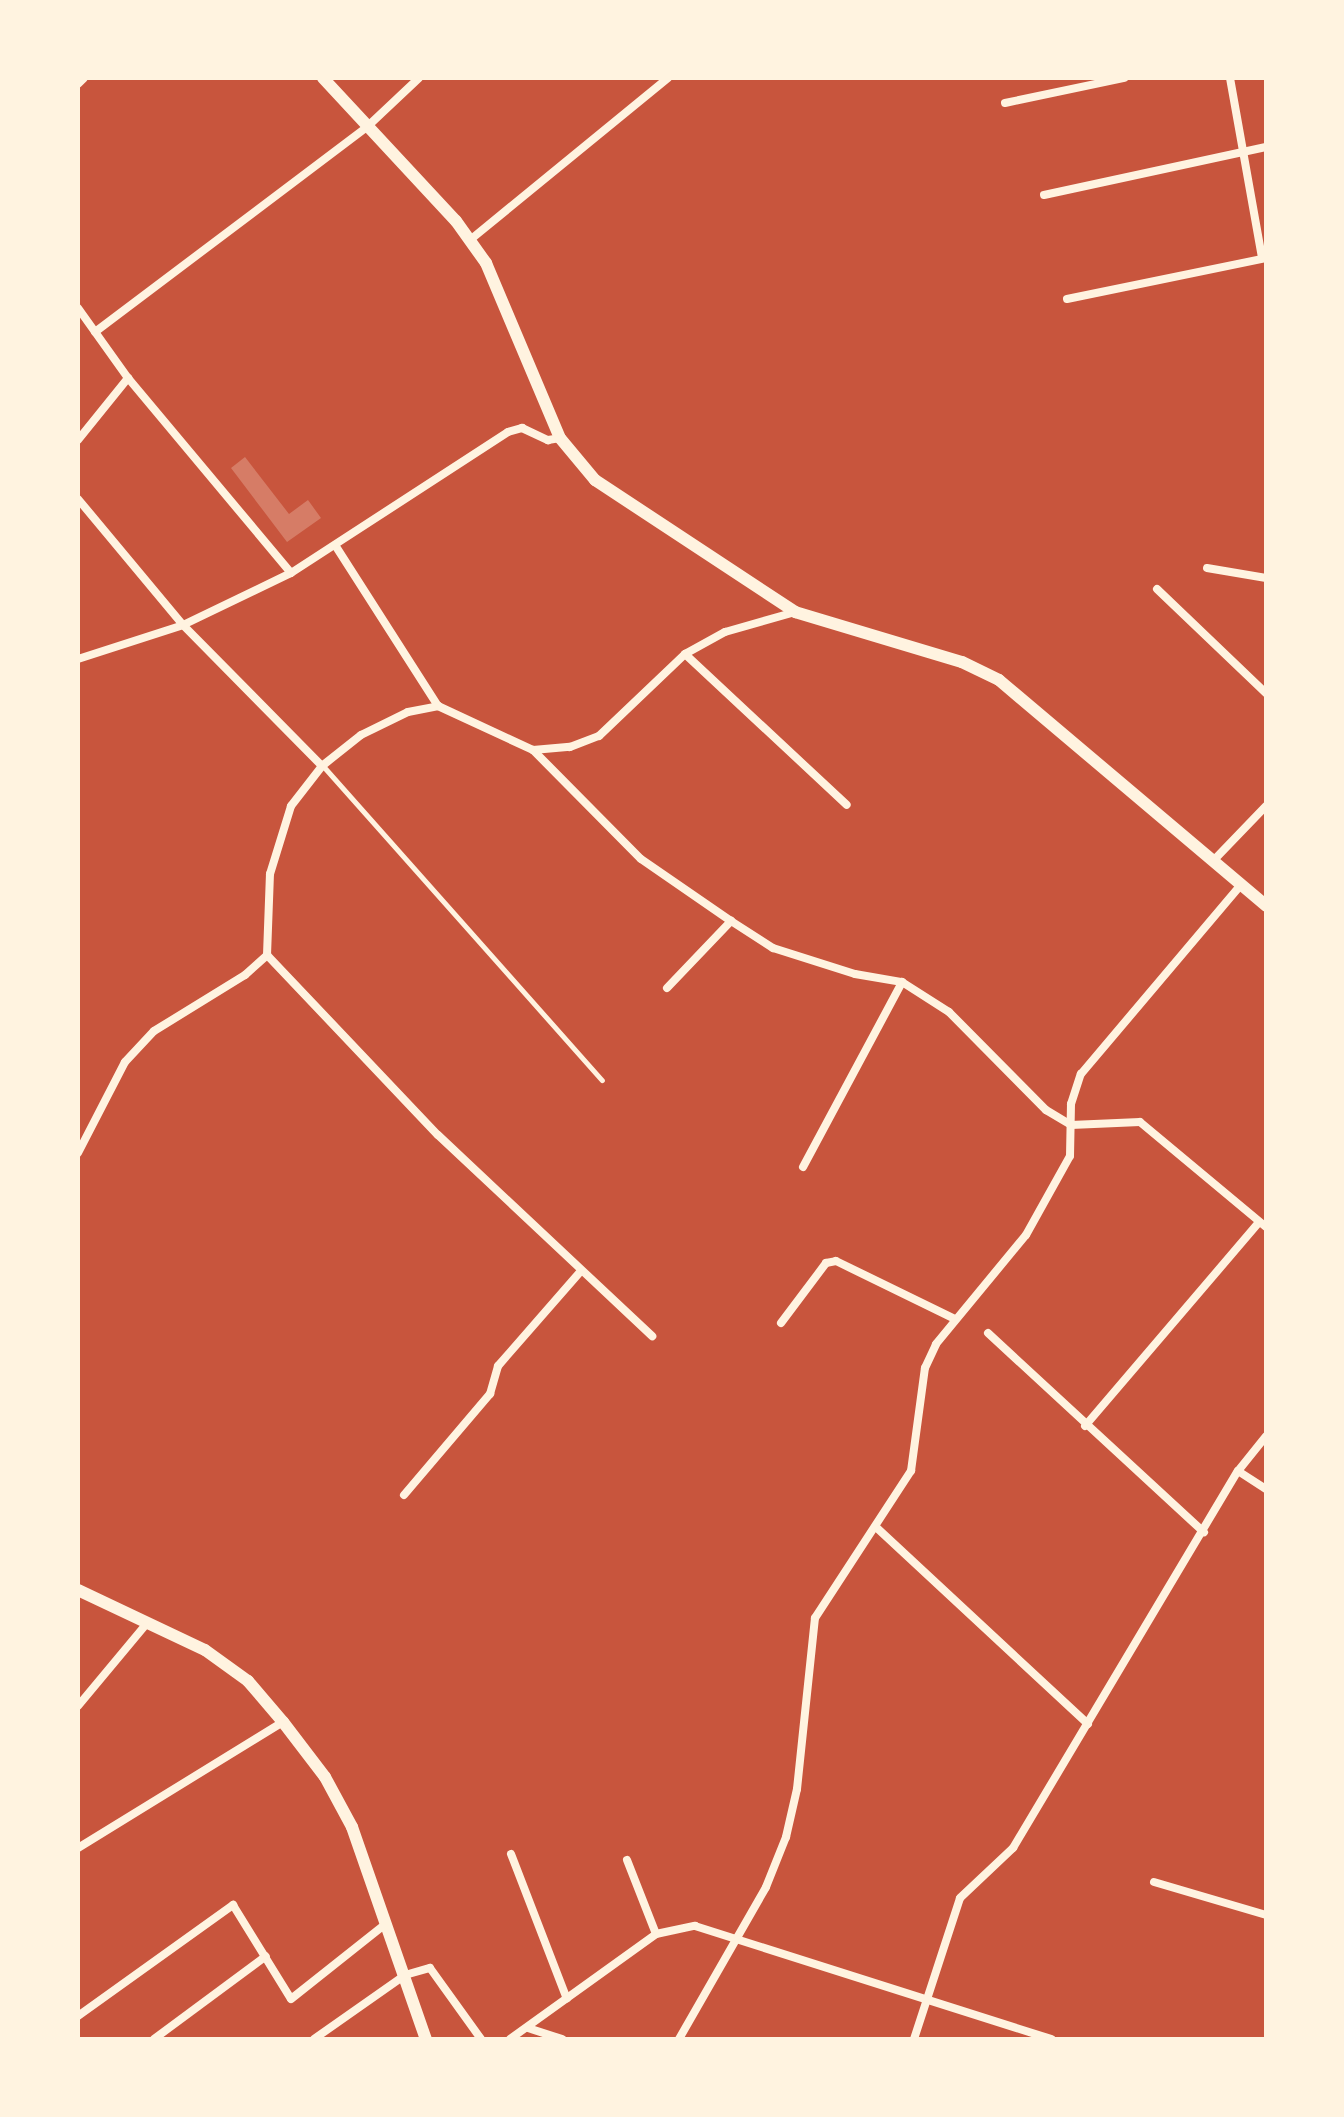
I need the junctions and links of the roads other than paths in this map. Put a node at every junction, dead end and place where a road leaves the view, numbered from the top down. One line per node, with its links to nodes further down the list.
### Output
1 (84, 78): 7 (street)
2 (323, 78): 9 (street)
3 (419, 78): 9 (street)
4 (668, 78): 13 (street)
5 (1124, 78): 8 (street)
6 (1230, 78): 11 (street)
7 (78, 84)
8 (1005, 103)
9 (368, 126): 13 (street); 17 (street)
10 (1266, 147): 11 (street)
11 (1243, 151): 12 (street); 14 (street)
12 (1044, 195)
13 (470, 240): 19 (street)
14 (1264, 258): 15 (street)
15 (1067, 299)
16 (78, 308): 17 (street)
17 (95, 332): 18 (street)
18 (128, 378): 20 (street); 24 (street)
19 (560, 438): 22 (street); 27 (street)
20 (78, 440)
21 (78, 499): 28 (street)
22 (335, 545): 24 (street); 32 (street)
23 (1207, 568): 25 (street)
24 (291, 573): 28 (street)
25 (1266, 578)
26 (1157, 589): 31 (street)
27 (795, 612): 29 (street); 37 (street)
28 (183, 625): 30 (street); 34 (street)
29 (685, 654): 33 (street); 35 (street)
30 (78, 659)
31 (1266, 693)
32 (438, 706): 33 (street); 34 (street)
33 (533, 750): 40 (street)
34 (322, 766): 41 (street); 44 (lane)
35 (847, 805)
36 (1266, 806): 37 (street)
37 (1213, 861): 38 (street)
38 (1241, 885): 39 (street); 45 (street)
39 (1266, 906)
40 (731, 921): 42 (street); 43 (street)
41 (267, 955): 46 (street); 49 (street)
42 (902, 982): 45 (street); 47 (street)
43 (667, 988)
44 (602, 1080)
45 (1071, 1125): 48 (street); 50 (street)
46 (78, 1153)
47 (803, 1167)
48 (1263, 1224): 54 (street)
49 (581, 1271): 53 (street); 58 (street)
50 (955, 1319): 51 (street); 59 (street)
51 (781, 1323)
52 (988, 1333): 54 (street)
53 (652, 1336)
54 (1085, 1426): 60 (street)
55 (1266, 1436): 56 (street)
56 (1238, 1471): 57 (street); 60 (street)
57 (1266, 1489)
58 (404, 1495)
59 (877, 1528): 65 (street); 73 (street)
60 (1204, 1532): 65 (street)
61 (78, 1590): 62 (street)
62 (148, 1622): 63 (street); 64 (street)
63 (78, 1706)
64 (283, 1722): 66 (street); 71 (street)
65 (1088, 1724): 77 (street)
66 (78, 1848)
67 (511, 1854): 76 (street)
68 (627, 1860): 72 (street)
69 (1154, 1882): 70 (street)
70 (1266, 1915)
71 (388, 1922): 74 (street); 75 (street)
72 (656, 1934): 73 (street); 76 (street)
73 (731, 1941): 77 (street); 86 (street)
74 (266, 1956): 78 (street); 80 (street)
75 (405, 1975): 81 (street); 82 (street); 83 (street)
76 (567, 1999): 79 (street)
77 (926, 2003): 87 (street); 88 (street)
78 (78, 2016)
79 (528, 2028): 84 (street); 85 (street)
80 (154, 2039)
81 (314, 2039)
82 (426, 2039)
83 (481, 2039)
84 (510, 2039)
85 (562, 2039)
86 (679, 2039)
87 (914, 2039)
88 (1052, 2039)

